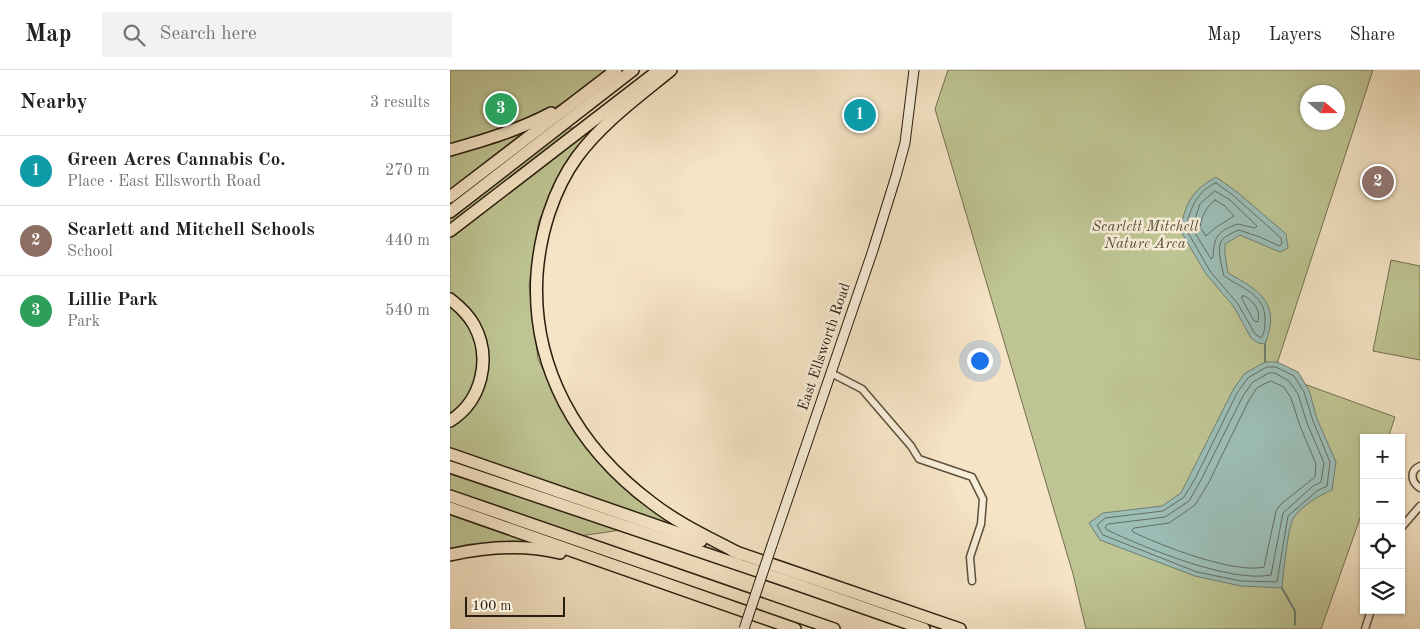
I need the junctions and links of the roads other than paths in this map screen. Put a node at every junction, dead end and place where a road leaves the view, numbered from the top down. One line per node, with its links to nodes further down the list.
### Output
1 (616, 70): 6 (highway)
2 (633, 70): 9 (highway)
3 (659, 70): 10 (highway)
4 (670, 70): 22 (highway)
5 (914, 70): 12 (main road, East Ellsworth Road)
6 (583, 95): 7 (highway); 8 (highway)
7 (450, 150)
8 (450, 198)
9 (450, 212)
10 (450, 231)
11 (450, 299): 13 (highway)
12 (831, 373): 25 (street); 27 (main road, East Ellsworth Road, bridge)
13 (450, 421)
14 (450, 454): 22 (highway)
15 (1420, 466): 17 (street)
16 (450, 467): 30 (highway)
17 (1420, 488)
18 (450, 496): 29 (highway)
19 (1420, 506): 21 (street)
20 (450, 508): 24 (highway)
21 (1404, 524)
22 (740, 554): 31 (highway)
23 (450, 555): 24 (highway)
24 (596, 560): 28 (highway)
25 (972, 581)
26 (1370, 614): 32 (street)
27 (744, 629)
28 (795, 629)
29 (834, 629)
30 (924, 629)
31 (960, 629)
32 (1364, 629)

